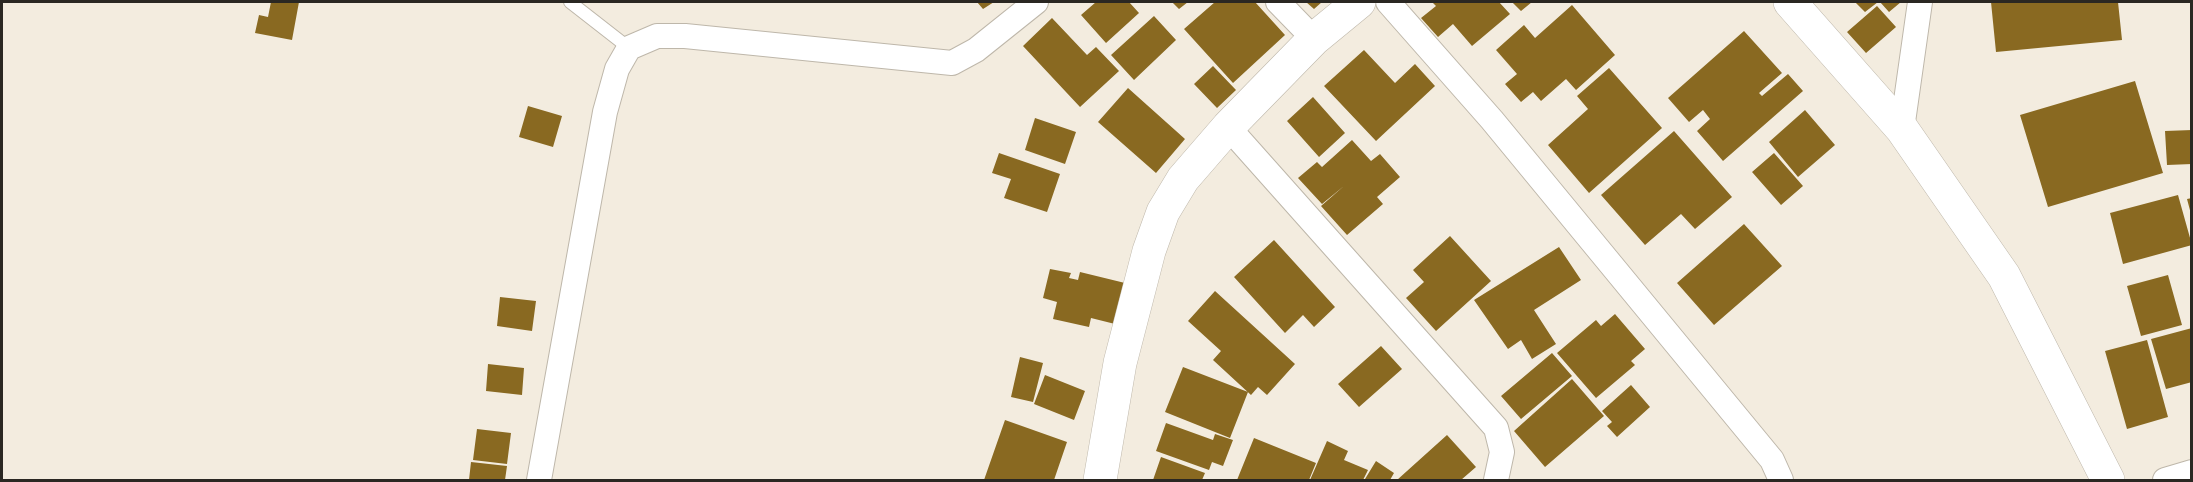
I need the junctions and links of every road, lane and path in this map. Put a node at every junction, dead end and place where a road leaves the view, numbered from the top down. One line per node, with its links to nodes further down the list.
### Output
1 (570, 2): 9 (lane)
2 (1036, 2): 9 (street)
3 (1278, 2): 8 (street)
4 (1359, 2): 8 (street)
5 (1388, 2): 16 (street)
6 (1790, 2): 11 (street)
7 (1920, 2): 11 (street)
8 (1314, 39): 10 (street)
9 (629, 48): 13 (street)
10 (1228, 127): 14 (street); 15 (street)
11 (1902, 129): 17 (street)
12 (2192, 472): 18 (street)
13 (539, 480)
14 (1100, 480)
15 (1496, 480)
16 (1781, 480)
17 (2108, 480)
18 (2165, 480)

